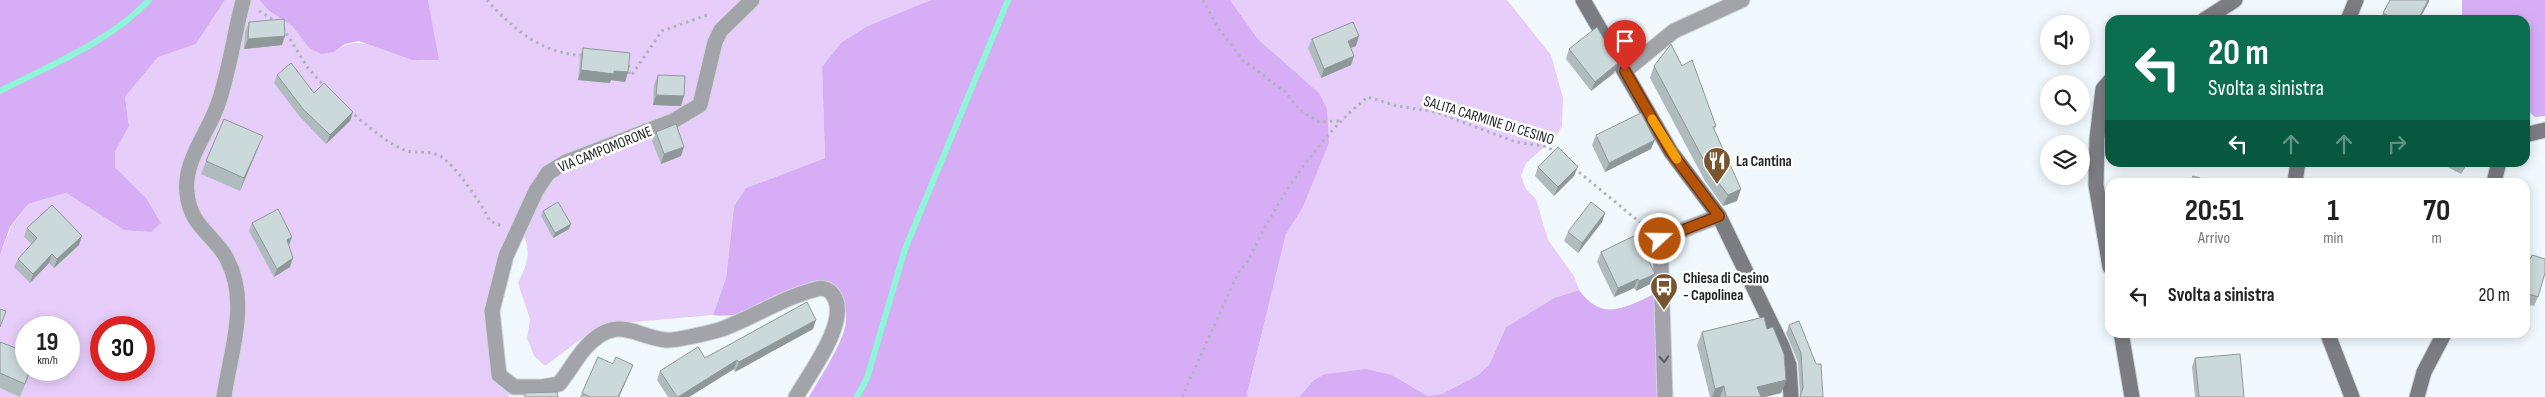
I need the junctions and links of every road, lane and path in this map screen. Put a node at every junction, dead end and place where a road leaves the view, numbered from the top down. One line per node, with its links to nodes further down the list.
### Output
1 (487, 0): 11 (path)
2 (1203, 0): 17 (path)
3 (1583, 0): 13 (street)
4 (1742, 0): 13 (street)
5 (2236, 0): 9 (street)
6 (2356, 0): 10 (street)
7 (243, 1): 15 (path); 29 (street)
8 (748, 3): 12 (path); 23 (street, VIA CAMPOMORONE)
9 (2212, 15)
10 (2350, 15)
11 (593, 54)
12 (627, 57)
13 (1625, 71): 22 (street)
14 (2105, 87): 24 (street)
15 (331, 94)
16 (344, 106): 23 (path)
17 (1339, 122): 20 (path, SALITA CARMINE DI CESINO); 31 (path, SALITA CARMINE DI CESINO)
18 (2545, 130): 19 (street)
19 (2530, 134)
20 (1562, 155)
21 (1568, 161): 25 (path, SALITA CARMINE DI CESINO)
22 (1719, 216): 25 (street); 33 (street)
23 (516, 233): 30 (street, VIA CAMPOMORONE)
24 (2105, 238)
25 (1660, 239): 32 (street, one-way to 32)
26 (2122, 338): 34 (street)
27 (2329, 338): 35 (street)
28 (2442, 338): 36 (street)
29 (224, 397)
30 (796, 397)
31 (1182, 397)
32 (1665, 397)
33 (1791, 397)
34 (2132, 397)
35 (2352, 397)
36 (2417, 397)

